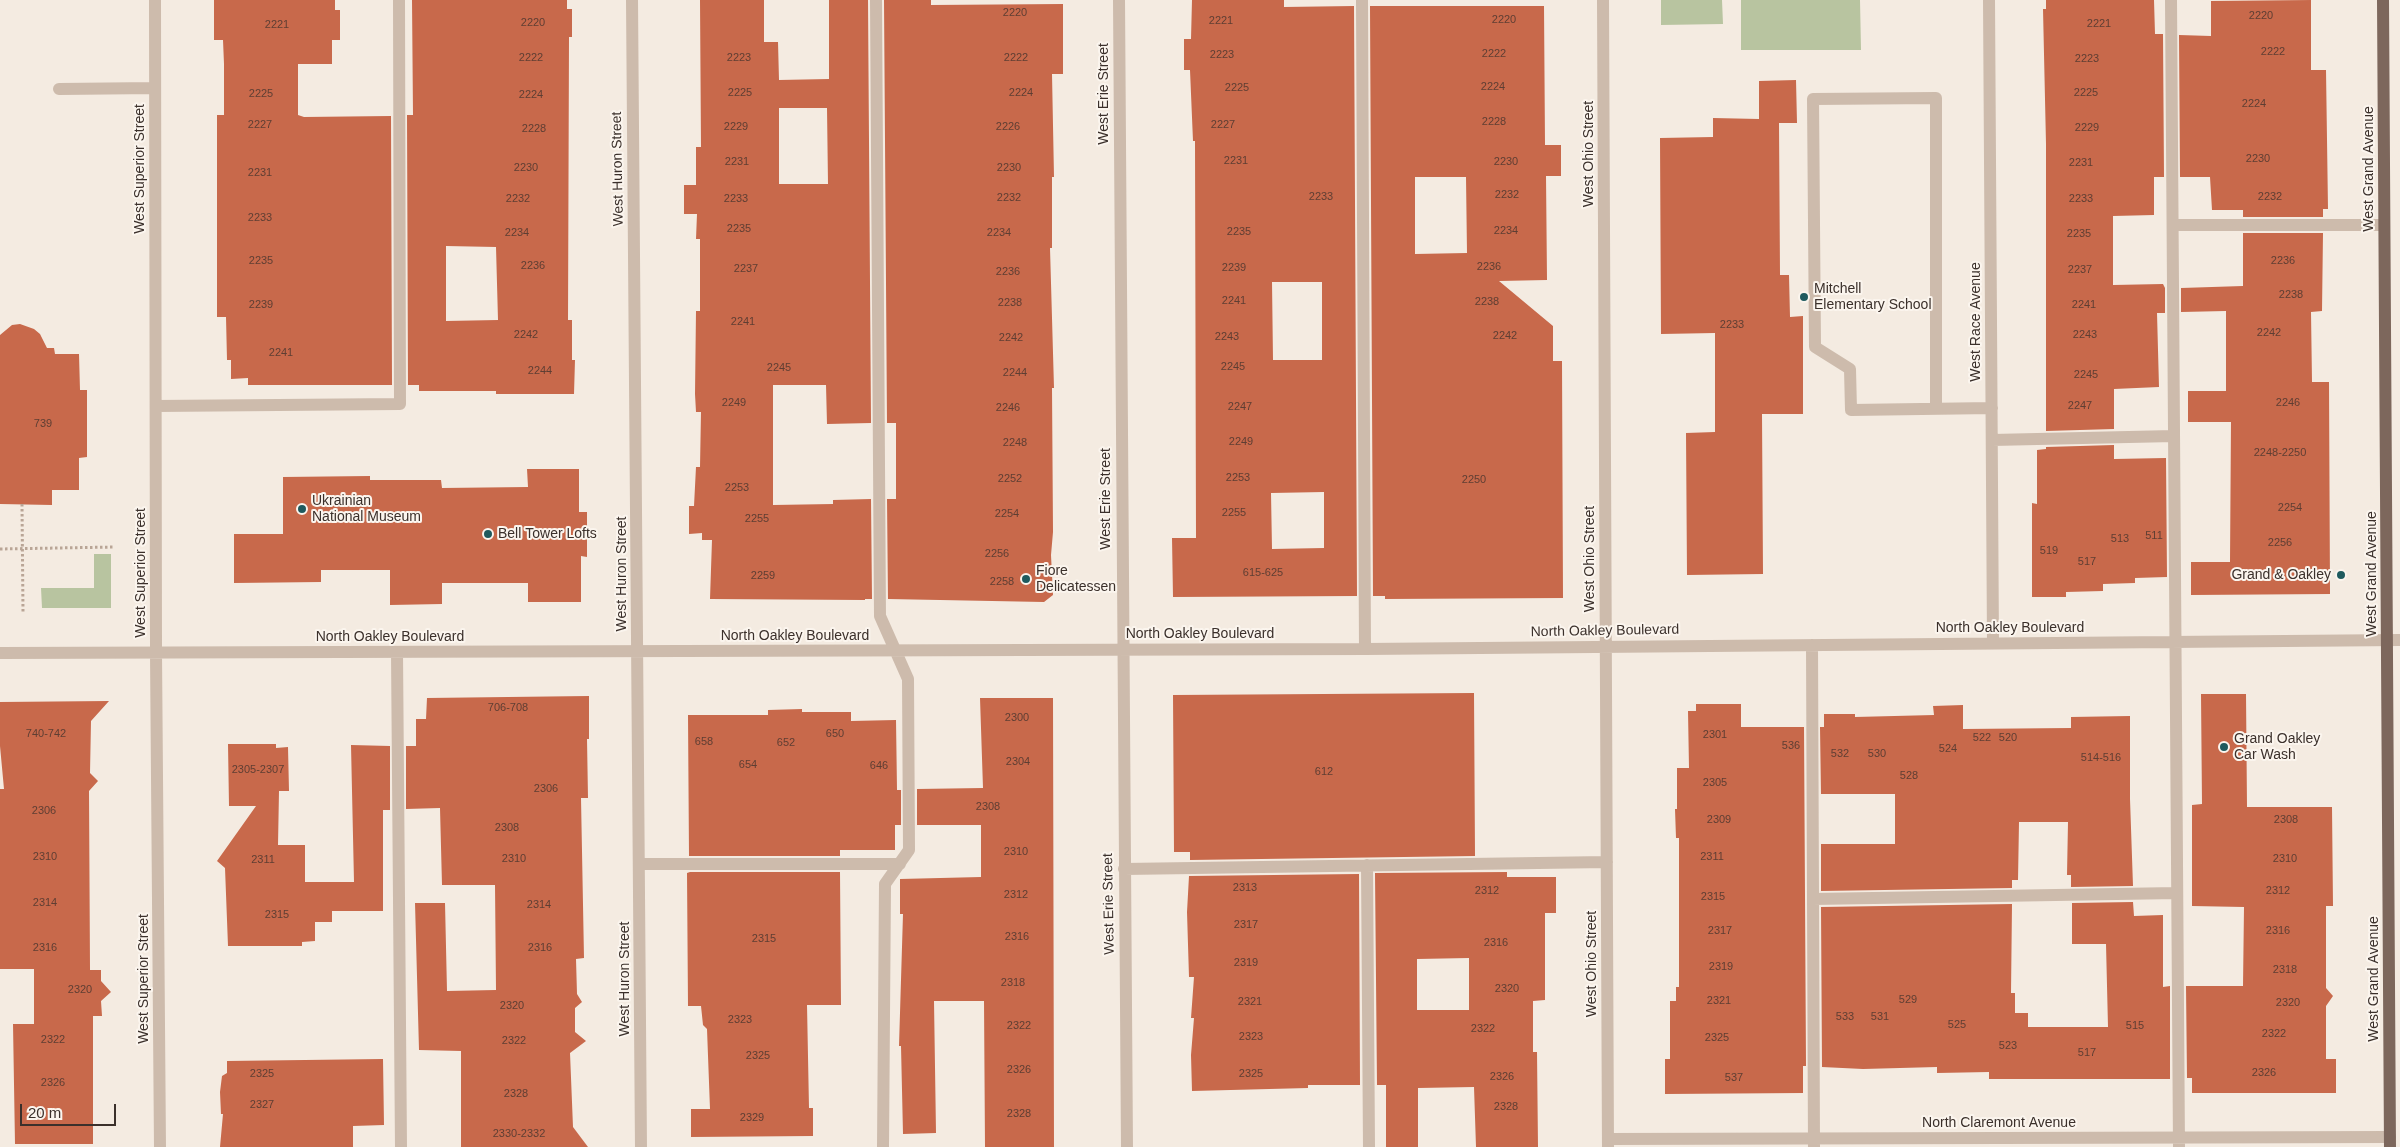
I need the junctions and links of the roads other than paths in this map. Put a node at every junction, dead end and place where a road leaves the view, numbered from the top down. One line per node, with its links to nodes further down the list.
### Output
1 (155, 0): 11 (street, West Superior Street)
2 (399, 0): 15 (street)
3 (632, 0): 28 (street, West Huron Street)
4 (876, 0): 26 (street)
5 (1119, 0): 27 (street, West Erie Street)
6 (1362, 0): 25 (street)
7 (1603, 0): 24 (street, West Ohio Street)
8 (1989, 0): 17 (street, West Race Avenue)
9 (2171, 0): 13 (street)
10 (2383, 0): 14 (main road, West Grand Avenue)
11 (155, 88): 12 (street); 15 (street, West Superior Street)
12 (59, 89)
13 (2173, 225): 14 (street); 18 (street)
14 (2384, 225): 20 (main road, West Grand Avenue)
15 (156, 406): 31 (street, West Superior Street)
16 (1936, 408): 16 (street); 17 (street)
17 (1992, 408): 19 (street, West Race Avenue)
18 (2174, 436): 19 (street); 21 (street)
19 (1992, 440): 22 (street, West Race Avenue)
20 (2394, 640): 21 (street, North Oakley Boulevard); 40 (main road, West Grand Avenue)
21 (2176, 642): 22 (street, North Oakley Boulevard); 37 (street)
22 (1993, 643): 23 (street, North Oakley Boulevard)
23 (1812, 644): 24 (street, North Oakley Boulevard); 38 (street)
24 (1606, 646): 25 (street, North Oakley Boulevard); 32 (street, West Ohio Street)
25 (1365, 649): 27 (street, North Oakley Boulevard)
26 (894, 650): 27 (street, North Oakley Boulevard); 28 (street, North Oakley Boulevard); 34 (street)
27 (1122, 650): 36 (street, West Erie Street)
28 (637, 651): 29 (street, North Oakley Boulevard); 33 (street, West Huron Street)
29 (397, 652): 31 (street, North Oakley Boulevard); 44 (street)
30 (0, 653): 31 (street, North Oakley Boulevard)
31 (156, 653): 43 (street, West Superior Street)
32 (1607, 862): 35 (street); 41 (street, West Ohio Street)
33 (639, 864): 34 (street); 45 (street, West Huron Street)
34 (900, 864): 46 (street)
35 (1367, 866): 36 (street); 48 (street)
36 (1124, 869): 47 (street, West Erie Street)
37 (2177, 893): 38 (street); 39 (street)
38 (1813, 899): 42 (street)
39 (2179, 1142): 40 (street, North Claremont Avenue); 42 (street, North Claremont Avenue)
40 (2390, 1142)
41 (1608, 1143): 42 (street, North Claremont Avenue)
42 (1814, 1143)
43 (160, 1147)
44 (400, 1147)
45 (641, 1147)
46 (883, 1147)
47 (1126, 1147)
48 (1369, 1147)

